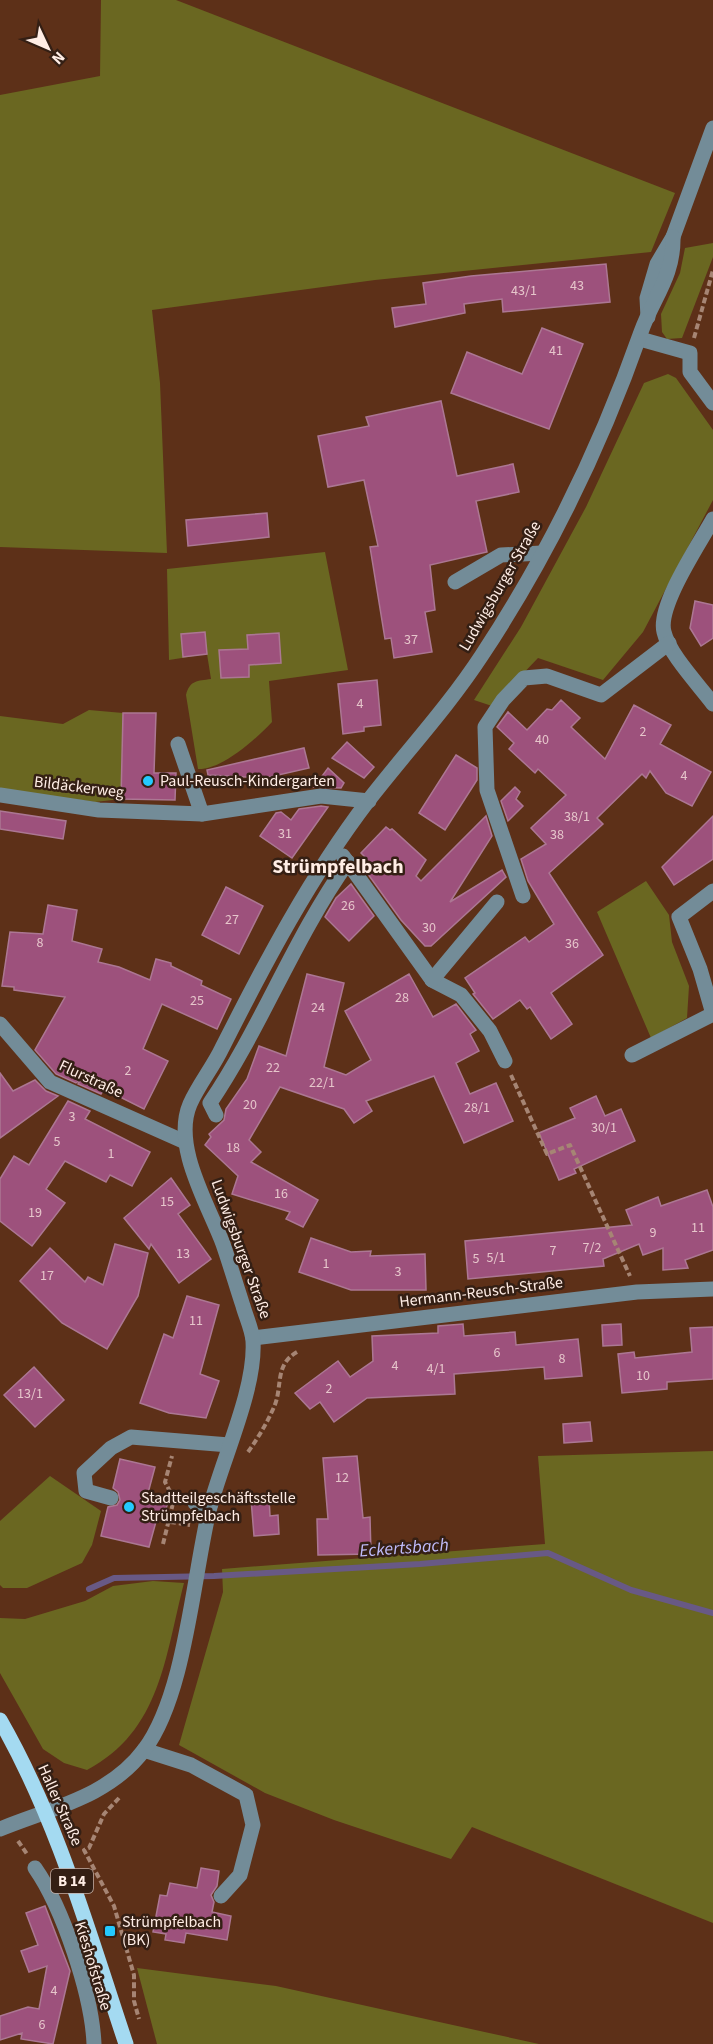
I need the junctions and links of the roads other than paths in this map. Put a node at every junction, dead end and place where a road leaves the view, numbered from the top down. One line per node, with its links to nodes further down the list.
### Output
1 (713, 128): 2 (street, Ludwigsburger Straße)
2 (640, 339): 3 (street); 5 (street, Ludwigsburger Straße)
3 (713, 403)
4 (713, 519): 7 (street)
5 (542, 553): 6 (street); 11 (street, Ludwigsburger Straße)
6 (455, 582)
7 (669, 643): 8 (street); 16 (street)
8 (713, 704)
9 (178, 744): 12 (street)
10 (0, 795): 12 (street, Bildäckerweg)
11 (369, 801): 12 (street, Bildäckerweg); 13 (street, Ludwigsburger Straße)
12 (202, 814)
13 (336, 846): 14 (street); 24 (street, Ludwigsburger Straße)
14 (348, 862): 18 (street); 23 (street)
15 (713, 891): 19 (street)
16 (523, 896)
17 (497, 902): 18 (street)
18 (432, 980): 22 (street)
19 (713, 1014): 21 (street)
20 (0, 1024): 24 (street, Flurstraße)
21 (632, 1055)
22 (505, 1061)
23 (216, 1115)
24 (185, 1142): 26 (street, Ludwigsburger Straße)
25 (713, 1289): 26 (street, Hermann-Reusch-Straße)
26 (253, 1338): 27 (street, Ludwigsburger Straße)
27 (229, 1445): 28 (street); 30 (street, Ludwigsburger Straße)
28 (111, 1498)
29 (195, 1503): 30 (street)
30 (210, 1506): 32 (street, Ludwigsburger Straße)
31 (0, 1720): 33 (main road, Haller Straße / B 14)
32 (144, 1750): 33 (street, Ludwigsburger Straße); 36 (street)
33 (45, 1812): 34 (street, Ludwigsburger Straße); 38 (main road, Haller Straße / B 14)
34 (4, 1827)
35 (35, 1868): 37 (street, Kieshofstraße)
36 (221, 1896)
37 (94, 2044)
38 (126, 2044)

